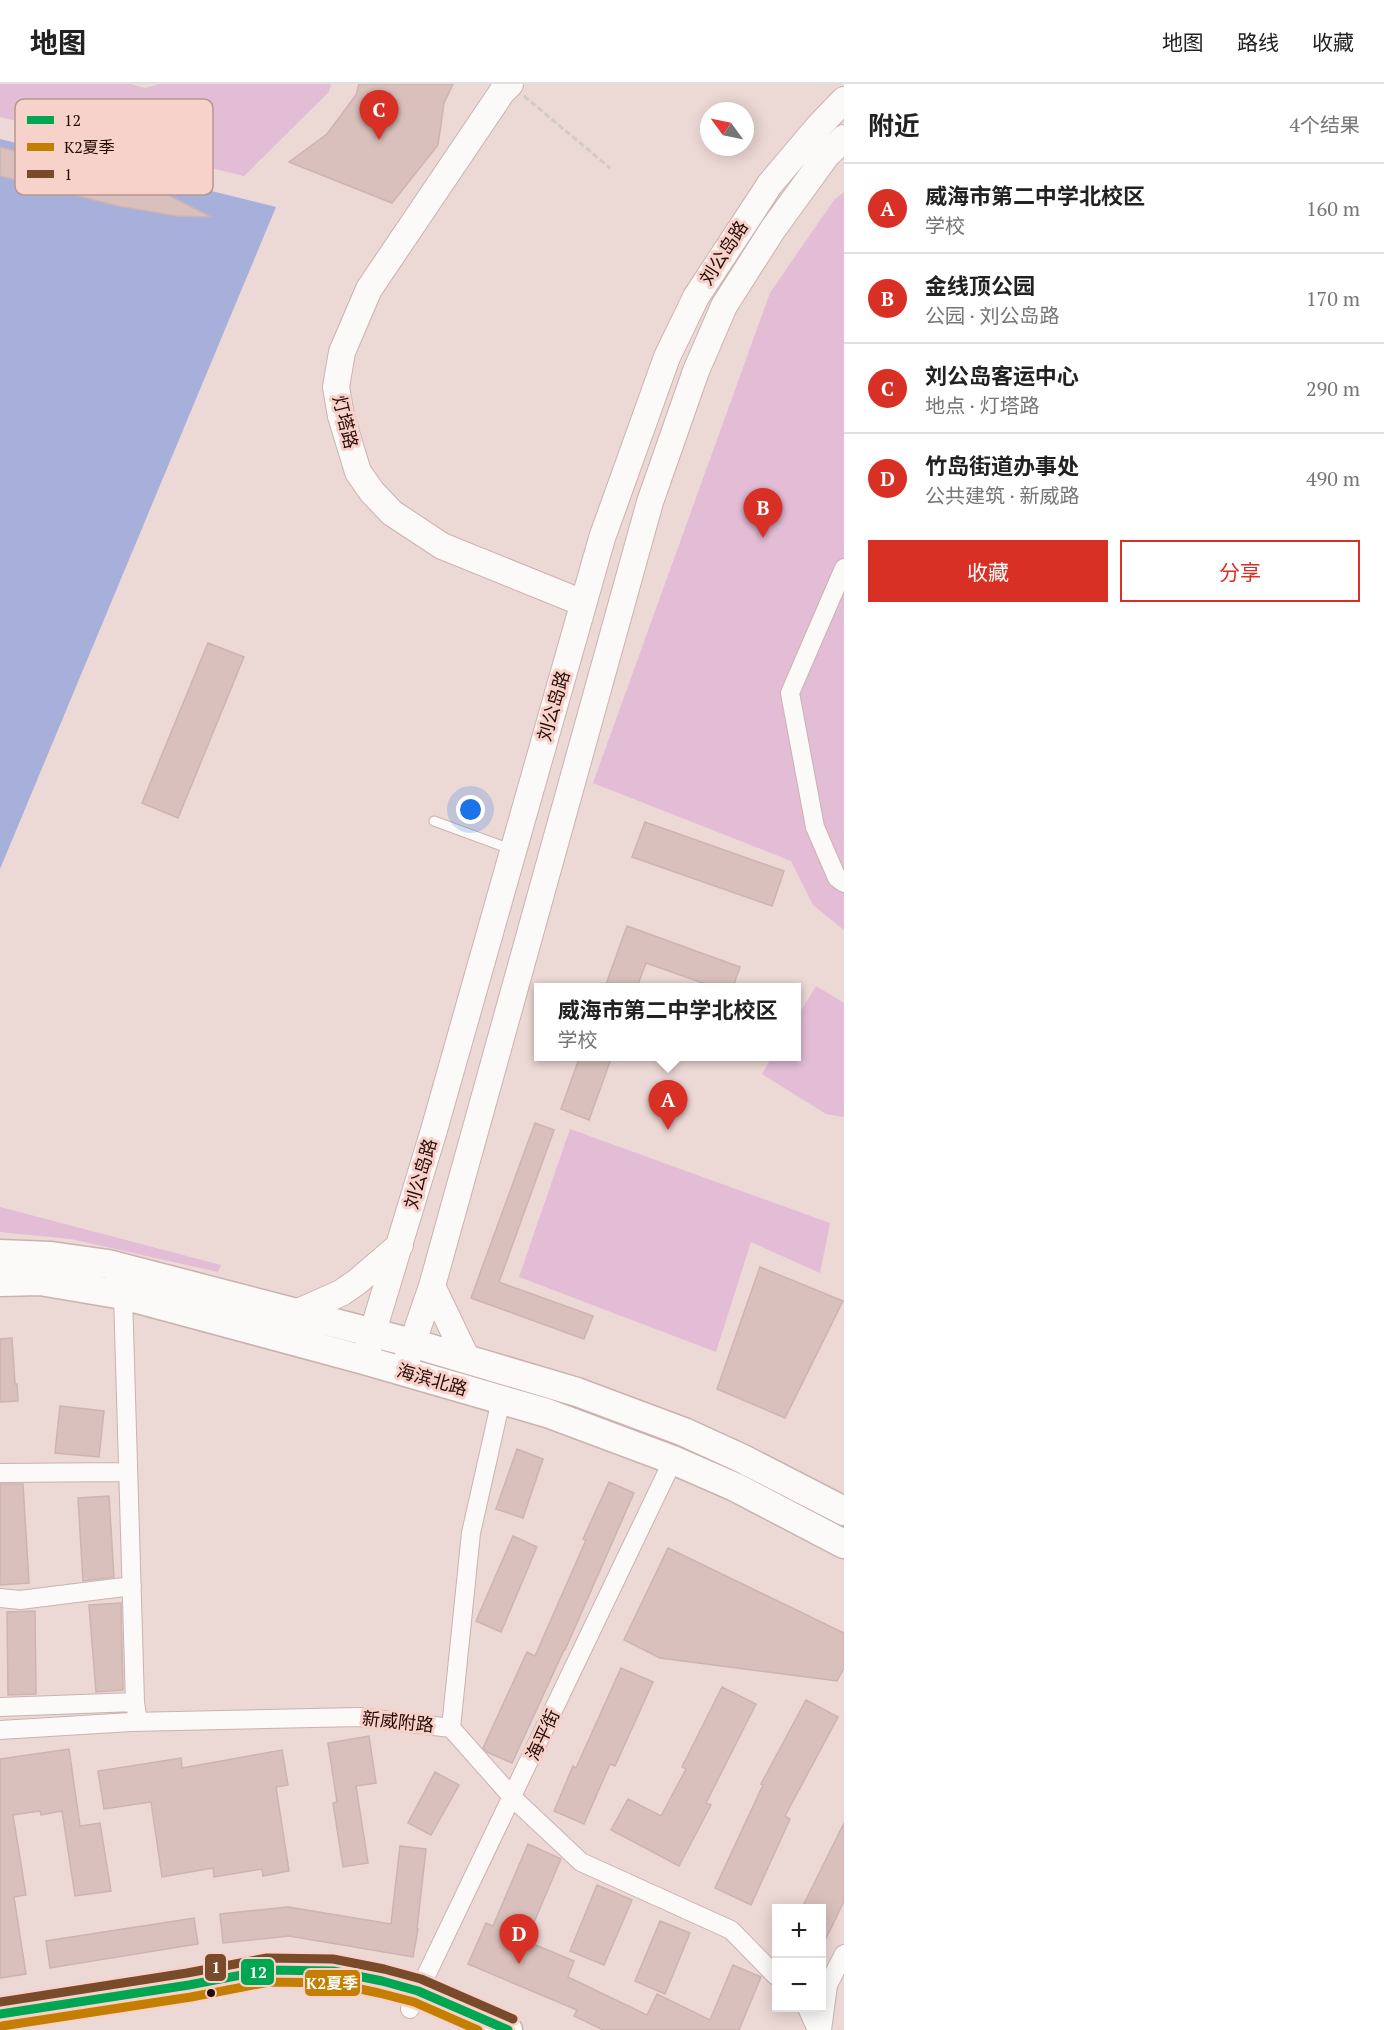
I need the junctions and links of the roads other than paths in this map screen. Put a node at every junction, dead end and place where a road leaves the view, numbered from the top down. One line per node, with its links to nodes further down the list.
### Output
1 (515, 88): 5 (main road, 灯塔路)
2 (844, 100): 5 (main road, 刘公岛路)
3 (844, 138): 12 (main road, 刘公岛路)
4 (844, 568): 8 (street)
5 (583, 603): 7 (main road, 刘公岛路)
6 (434, 821): 7 (lane)
7 (513, 850): 9 (main road, 刘公岛路)
8 (844, 883)
9 (400, 1245): 14 (main road); 15 (main road, 刘公岛路)
10 (0, 1254): 14 (main road, 海滨北路)
11 (0, 1282): 13 (main road, 海滨北路)
12 (432, 1286): 16 (main road, 刘公岛路); 17 (main road)
13 (123, 1295): 18 (main road, 海滨北路); 22 (street)
14 (296, 1312): 15 (main road, 海滨北路)
15 (372, 1333): 16 (main road, 海滨北路); 18 (main road, 刘公岛路)
16 (412, 1343): 17 (main road, 海滨北路); 19 (main road, 刘公岛路)
17 (467, 1359): 24 (main road, 海滨北路)
18 (364, 1360): 19 (main road, 海滨北路)
19 (403, 1371): 20 (main road, 海滨北路)
20 (501, 1400): 21 (main road, 海滨北路); 31 (street)
21 (673, 1460): 25 (main road, 海滨北路); 33 (street, 海平街)
22 (127, 1472): 23 (street); 26 (street)
23 (0, 1473)
24 (844, 1510)
25 (844, 1544)
26 (132, 1586): 27 (street); 28 (street)
27 (0, 1598)
28 (135, 1702): 29 (street); 30 (street)
29 (0, 1707)
30 (138, 1722): 31 (street, 新威附路); 32 (street, 新威附路)
31 (451, 1728): 33 (street, 新威附路)
32 (0, 1730)
33 (513, 1798): 35 (street, 新威附路); 36 (street, 海平街)
34 (844, 1953): 43 (street)
35 (772, 1971)
36 (414, 2000): 38 (main road); 39 (main road); 40 (main road); 41 (main road)
37 (809, 2012): 42 (street)
38 (0, 2014)
39 (8, 2030)
40 (460, 2030)
41 (508, 2030)
42 (817, 2030)
43 (822, 2030)

